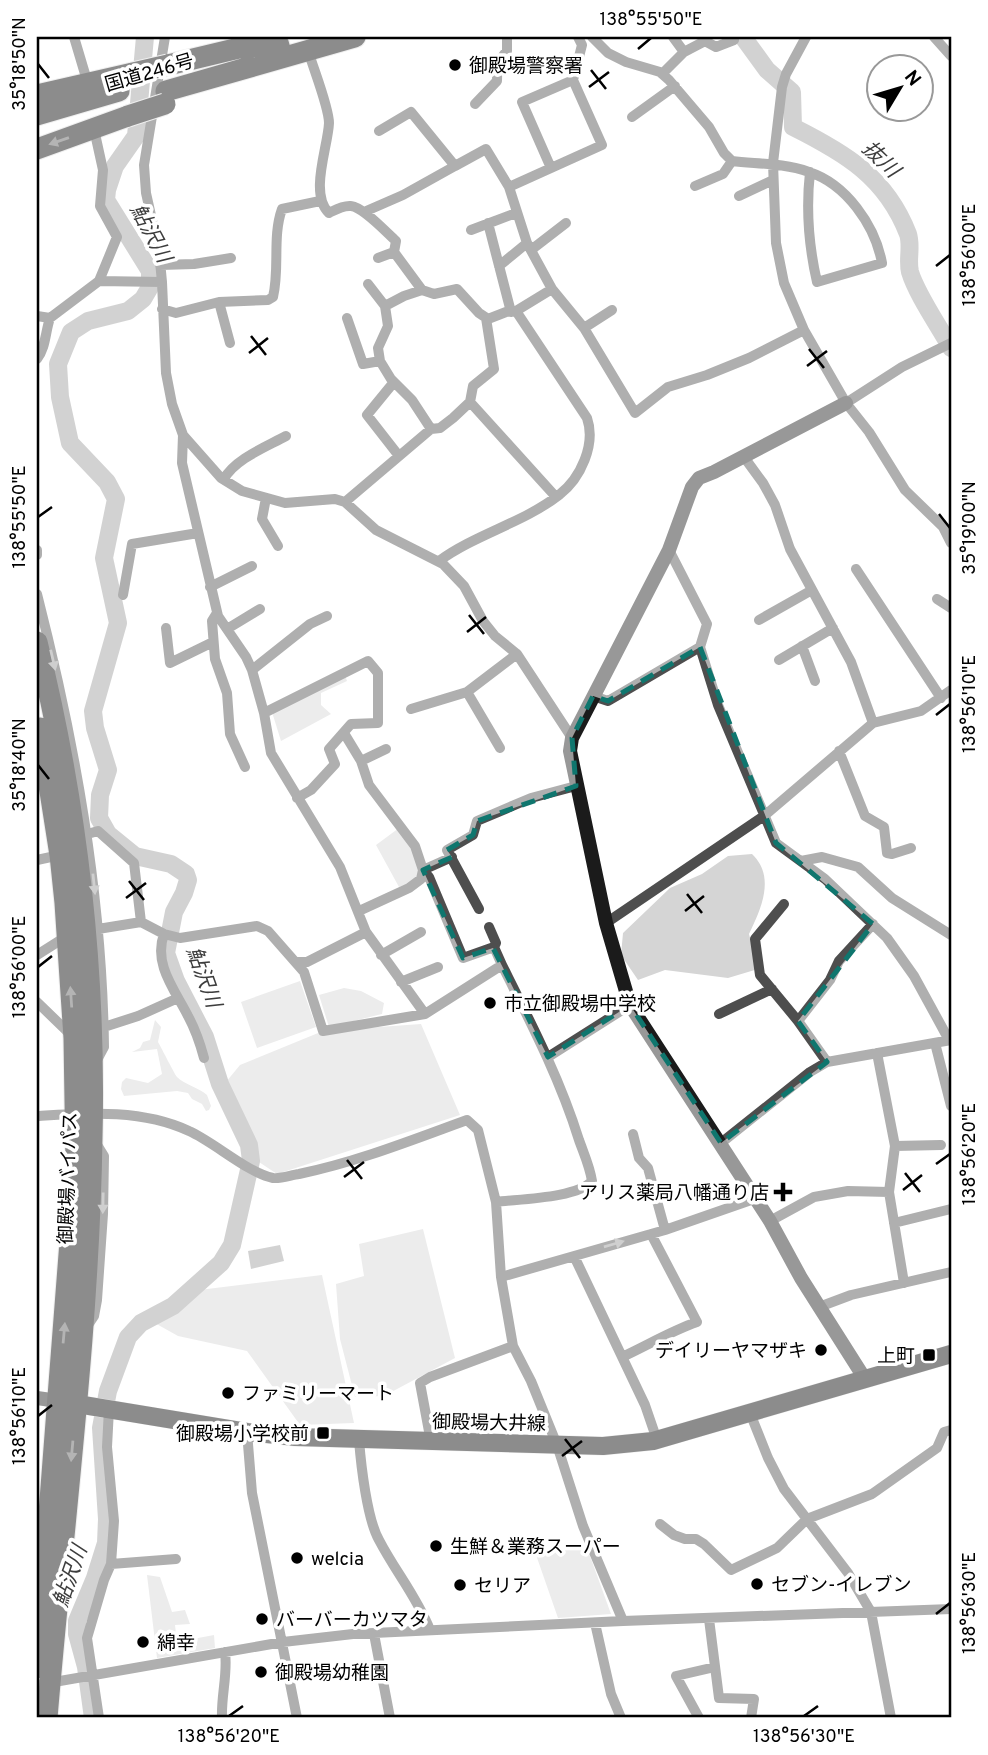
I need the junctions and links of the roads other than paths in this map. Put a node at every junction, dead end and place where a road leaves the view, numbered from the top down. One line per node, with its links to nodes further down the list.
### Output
1 (74, 37): 17 (street)
2 (165, 37): 48 (street)
3 (355, 37): 11 (highway)
4 (507, 37): 22 (street)
5 (578, 37): 16 (street)
6 (592, 37): 15 (street)
7 (673, 37): 13 (street)
8 (806, 37): 30 (street)
9 (934, 37): 14 (street)
10 (734, 40): 13 (street)
11 (307, 44): 12 (highway); 38 (street)
12 (280, 51): 18 (highway); 18 (highway)
13 (684, 52): 15 (street)
14 (951, 56)
15 (662, 74): 19 (street)
16 (573, 80): 32 (street); 32 (street)
17 (89, 84): 20 (highway); 21 (highway)
18 (167, 85): 20 (highway, bridge); 20 (highway, bridge)
19 (675, 86): 24 (street); 29 (street)
20 (130, 94): 23 (highway, 国道246号); 25 (highway, 国道246号); 26 (highway)
21 (37, 95)
22 (475, 104)
23 (37, 115)
24 (632, 117)
25 (37, 128)
26 (94, 129): 28 (highway, one-way to 28); 50 (street)
27 (379, 131): 31 (street)
28 (37, 149)
29 (732, 161): 30 (street); 35 (street)
30 (773, 163): 33 (street); 34 (street)
31 (455, 166): 36 (street); 39 (street)
32 (551, 168): 36 (street)
33 (810, 172): 33 (street)
34 (773, 180): 37 (street); 65 (street)
35 (695, 186)
36 (509, 187): 40 (street)
37 (738, 196)
38 (320, 201): 39 (street); 55 (street)
39 (364, 212): 45 (street)
40 (516, 213): 41 (street); 44 (street)
41 (488, 223): 43 (street); 49 (street)
42 (566, 223): 44 (street)
43 (471, 230)
44 (529, 247): 49 (street); 53 (street)
45 (394, 252): 47 (street); 54 (street)
46 (231, 258): 48 (street)
47 (377, 258)
48 (160, 265): 51 (street)
49 (499, 266): 59 (street)
50 (99, 281): 51 (street); 61 (street)
51 (160, 282): 57 (street)
52 (368, 284): 56 (street)
53 (552, 289): 59 (street); 64 (street)
54 (422, 290): 56 (street); 63 (street)
55 (219, 302): 57 (street); 66 (street)
56 (385, 306): 69 (street)
57 (162, 309): 74 (street)
58 (612, 310): 64 (street)
59 (514, 312): 63 (street); 79 (street)
60 (37, 316): 61 (street)
61 (50, 318): 68 (street)
62 (347, 318): 69 (street)
63 (486, 318): 71 (street)
64 (584, 328): 65 (street)
65 (804, 330): 72 (street)
66 (230, 343)
67 (951, 343): 72 (street)
68 (37, 359)
69 (380, 360): 70 (street)
70 (394, 382): 73 (street); 76 (street)
71 (470, 402): 73 (street); 79 (street)
72 (846, 403): 77 (street); 83 (street)
73 (431, 429): 76 (street)
74 (183, 435): 78 (street); 82 (street)
75 (286, 436): 78 (street)
76 (399, 456): 81 (street)
77 (744, 457): 85 (street); 90 (street)
78 (224, 480): 80 (street)
79 (556, 497): 86 (street)
80 (266, 498): 81 (street); 84 (street)
81 (345, 502): 86 (street)
82 (198, 533): 89 (street); 92 (street)
83 (951, 543)
84 (278, 546)
85 (669, 550): 105 (street); 112 (street)
86 (439, 561): 106 (street)
87 (252, 566): 89 (street)
88 (856, 569): 113 (street)
89 (210, 587): 96 (street)
90 (811, 590): 98 (street); 100 (street)
91 (37, 594): 128 (street, one-way to 128)
92 (122, 595)
93 (937, 599): 94 (street)
94 (951, 608)
95 (260, 609): 101 (street)
96 (217, 613): 101 (street); 103 (street)
97 (327, 616): 108 (street)
98 (759, 620)
99 (166, 628): 103 (street)
100 (833, 628): 104 (street); 117 (street)
101 (227, 629): 108 (street)
102 (37, 642): 128 (highway, 御殿場バイパス)
103 (214, 642): 124 (street)
104 (802, 646): 107 (street); 109 (street)
105 (700, 647): 112 (street); 127 (street)
106 (517, 654): 111 (street); 119 (street)
107 (779, 660)
108 (252, 670): 116 (street)
109 (815, 681)
110 (951, 690): 113 (street)
111 (467, 692): 114 (street); 120 (street)
112 (593, 696): 119 (street)
113 (941, 698): 117 (street)
114 (411, 709)
115 (37, 712): 130 (highway, 御殿場バイパス)
116 (264, 713): 118 (street); 126 (street)
117 (873, 723): 122 (street)
118 (344, 733): 123 (street); 126 (street)
119 (572, 738): 125 (street)
120 (500, 748)
121 (386, 749): 123 (street)
122 (839, 751): 127 (street); 129 (street)
123 (361, 761): 134 (street)
124 (245, 767)
125 (576, 786): 131 (street); 139 (street)
126 (297, 798): 137 (street)
127 (764, 816): 133 (street); 139 (street)
128 (81, 835): 138 (street); 142 (street, one-way to 142); 170 (highway, 御殿場バイパス)
129 (911, 848)
130 (60, 855): 132 (street); 146 (highway, 御殿場バイパス)
131 (452, 857): 134 (street); 136 (street)
132 (37, 860)
133 (801, 860): 140 (street); 147 (street)
134 (424, 870): 137 (street); 148 (street)
135 (784, 904): 155 (street)
136 (479, 909)
137 (359, 911): 143 (street)
138 (141, 922): 142 (street); 145 (street)
139 (606, 923): 158 (street)
140 (873, 924): 161 (street); 164 (street)
141 (489, 927): 148 (street)
142 (98, 929): 162 (street)
143 (366, 932): 150 (street); 151 (street)
144 (421, 932): 150 (street)
145 (164, 934): 151 (street); 156 (street)
146 (67, 935): 149 (street); 163 (highway, 御殿場バイパス, one-way to 146)
147 (951, 935)
148 (494, 947): 152 (street)
149 (37, 955)
150 (381, 956): 154 (street)
151 (298, 962): 159 (street)
152 (502, 965): 159 (street); 167 (street)
153 (438, 967): 154 (street)
154 (401, 982): 159 (street)
155 (772, 989): 160 (street); 161 (street)
156 (178, 998): 162 (street); 168 (street)
157 (37, 1002): 163 (street)
158 (630, 1005): 167 (street); 175 (street)
159 (425, 1014)
160 (719, 1014)
161 (798, 1021): 169 (street)
162 (104, 1027): 170 (street)
163 (74, 1038): 172 (highway, 御殿場バイパス)
164 (950, 1040): 165 (street)
165 (935, 1043): 166 (street); 171 (street)
166 (877, 1054): 169 (street); 177 (street)
167 (548, 1057): 180 (street)
168 (204, 1058)
169 (827, 1062): 175 (street)
170 (92, 1069): 172 (highway, 御殿場バイパス)
171 (951, 1106)
172 (84, 1114): 173 (street); 180 (street); 196 (highway, 御殿場バイパス, one-way to 172); 196 (highway, 御殿場バイパス, one-way to 196)
173 (37, 1116)
174 (633, 1134): 184 (street)
175 (720, 1143): 179 (street)
176 (941, 1145): 177 (street)
177 (895, 1146): 178 (street)
178 (889, 1192): 182 (street); 183 (street)
179 (754, 1199): 182 (street); 184 (street)
180 (496, 1202): 188 (street)
181 (951, 1209): 183 (street)
182 (770, 1221): 190 (street)
183 (894, 1223): 189 (street)
184 (665, 1230): 185 (street)
185 (651, 1234): 186 (street, one-way to 185); 193 (street)
186 (574, 1256): 188 (street); 193 (street)
187 (951, 1272): 189 (street)
188 (501, 1277): 191 (street)
189 (904, 1283): 190 (street)
190 (819, 1307): 194 (street)
191 (513, 1346): 202 (street); 203 (street)
192 (951, 1354): 194 (main road, 御殿場大井線)
193 (622, 1357): 201 (street)
194 (865, 1379): 197 (main road, 御殿場大井線)
195 (37, 1398): 196 (street)
196 (85, 1405): 199 (main road, 御殿場大井線); 207 (street); 220 (highway, 御殿場バイパス)
197 (750, 1413): 201 (main road, 御殿場大井線); 204 (street)
198 (951, 1430): 204 (street)
199 (247, 1432): 200 (main road, 御殿場大井線); 216 (street)
200 (359, 1440): 202 (main road, 御殿場大井線); 214 (street)
201 (657, 1440): 203 (main road, 御殿場大井線)
202 (431, 1442): 203 (main road, 御殿場大井線)
203 (557, 1445): 212 (street)
204 (807, 1519): 205 (street); 210 (street)
205 (660, 1524)
206 (176, 1559): 207 (street)
207 (111, 1564): 219 (street)
208 (951, 1597): 209 (street)
209 (948, 1610): 210 (street)
210 (871, 1612): 211 (street); 228 (street)
211 (709, 1619): 212 (street); 218 (street)
212 (623, 1621): 213 (street)
213 (595, 1623): 214 (street); 225 (street)
214 (430, 1630): 215 (street)
215 (374, 1634): 216 (street); 224 (street)
216 (283, 1642): 217 (street); 223 (street)
217 (225, 1652): 219 (street); 222 (street)
218 (715, 1667): 226 (street); 227 (street)
219 (88, 1676): 220 (street); 221 (street)
220 (45, 1696)
221 (99, 1718)
222 (222, 1718)
223 (297, 1718)
224 (390, 1718)
225 (621, 1718)
226 (699, 1718)
227 (751, 1718)
228 (891, 1718)

